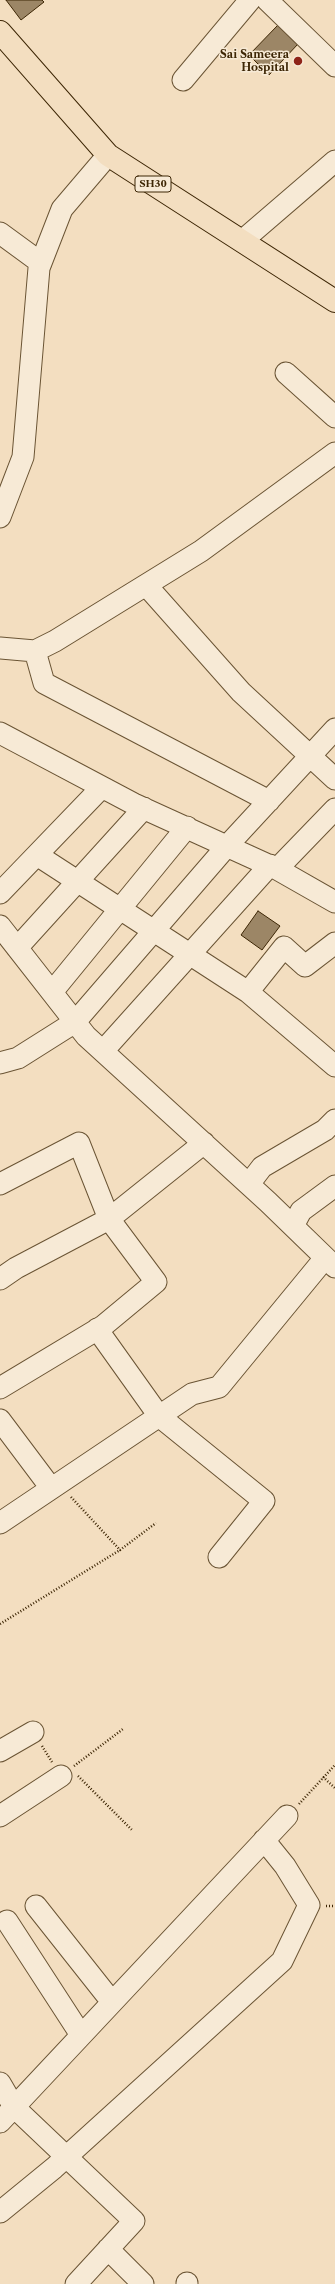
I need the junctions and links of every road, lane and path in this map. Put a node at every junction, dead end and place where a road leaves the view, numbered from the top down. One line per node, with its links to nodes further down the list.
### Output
1 (250, 0): 5 (street)
2 (267, 0): 4 (street)
3 (0, 32): 6 (main road, SH30)
4 (335, 66)
5 (183, 80)
6 (108, 155): 9 (main road, SH30); 10 (street)
7 (335, 161): 9 (street)
8 (0, 233): 10 (street)
9 (242, 241): 11 (main road, SH30)
10 (41, 264): 15 (street)
11 (335, 301)
12 (286, 373): 13 (street)
13 (335, 417)
14 (335, 453): 17 (street)
15 (5, 489): 16 (street)
16 (0, 517)
17 (146, 585): 19 (street); 22 (street)
18 (0, 648): 19 (street)
19 (35, 651): 25 (street)
20 (335, 729): 22 (street)
21 (0, 733): 24 (street)
22 (310, 756): 23 (street); 25 (street)
23 (335, 780)
24 (102, 787): 26 (street); 30 (street)
25 (269, 801): 29 (street)
26 (144, 808): 28 (street); 32 (street)
27 (335, 809): 31 (street)
28 (187, 828): 29 (street); 35 (street)
29 (227, 846): 31 (street); 36 (street)
30 (37, 855): 32 (street); 33 (street)
31 (274, 867): 34 (street); 39 (street)
32 (77, 881): 35 (street); 37 (street)
33 (0, 893)
34 (335, 902)
35 (120, 909): 36 (street); 40 (street)
36 (154, 931): 39 (street); 42 (street)
37 (7, 939): 40 (street)
38 (333, 949): 41 (street)
39 (190, 954): 41 (street); 43 (street)
40 (52, 992): 42 (street)
41 (248, 992): 45 (street)
42 (76, 1022): 43 (street); 44 (street)
43 (103, 1051): 47 (street)
44 (0, 1063)
45 (335, 1066)
46 (335, 1120): 49 (street)
47 (204, 1143): 49 (street); 51 (street)
48 (0, 1184): 51 (street)
49 (249, 1184): 52 (street)
50 (335, 1186): 52 (street)
51 (109, 1219): 54 (street); 55 (street)
52 (293, 1226): 53 (street)
53 (330, 1263): 57 (street)
54 (1, 1275)
55 (97, 1329): 56 (street); 57 (street)
56 (0, 1388)
57 (159, 1416): 59 (street); 63 (street)
58 (0, 1420): 59 (street)
59 (55, 1486): 60 (street); 62 (path)
60 (0, 1523)
61 (156, 1523): 62 (path)
62 (120, 1550): 64 (path)
63 (219, 1557)
64 (0, 1624)
65 (123, 1728): 69 (path)
66 (33, 1732): 67 (street); 69 (path)
67 (0, 1751)
68 (335, 1764): 70 (path)
69 (66, 1772): 72 (street); 74 (path)
70 (323, 1777): 71 (path); 73 (path)
71 (335, 1788)
72 (0, 1816)
73 (287, 1816): 75 (street)
74 (132, 1830)
75 (264, 1840): 78 (street); 83 (street)
76 (36, 1906): 78 (street)
77 (7, 1921): 79 (street)
78 (112, 2002): 79 (street)
79 (81, 2035): 81 (street)
80 (0, 2083): 81 (street)
81 (14, 2107): 82 (street); 83 (street)
82 (0, 2122)
83 (66, 2157): 84 (street); 85 (street)
84 (0, 2212)
85 (108, 2249): 86 (street); 87 (street)
86 (76, 2284)
87 (142, 2284)

